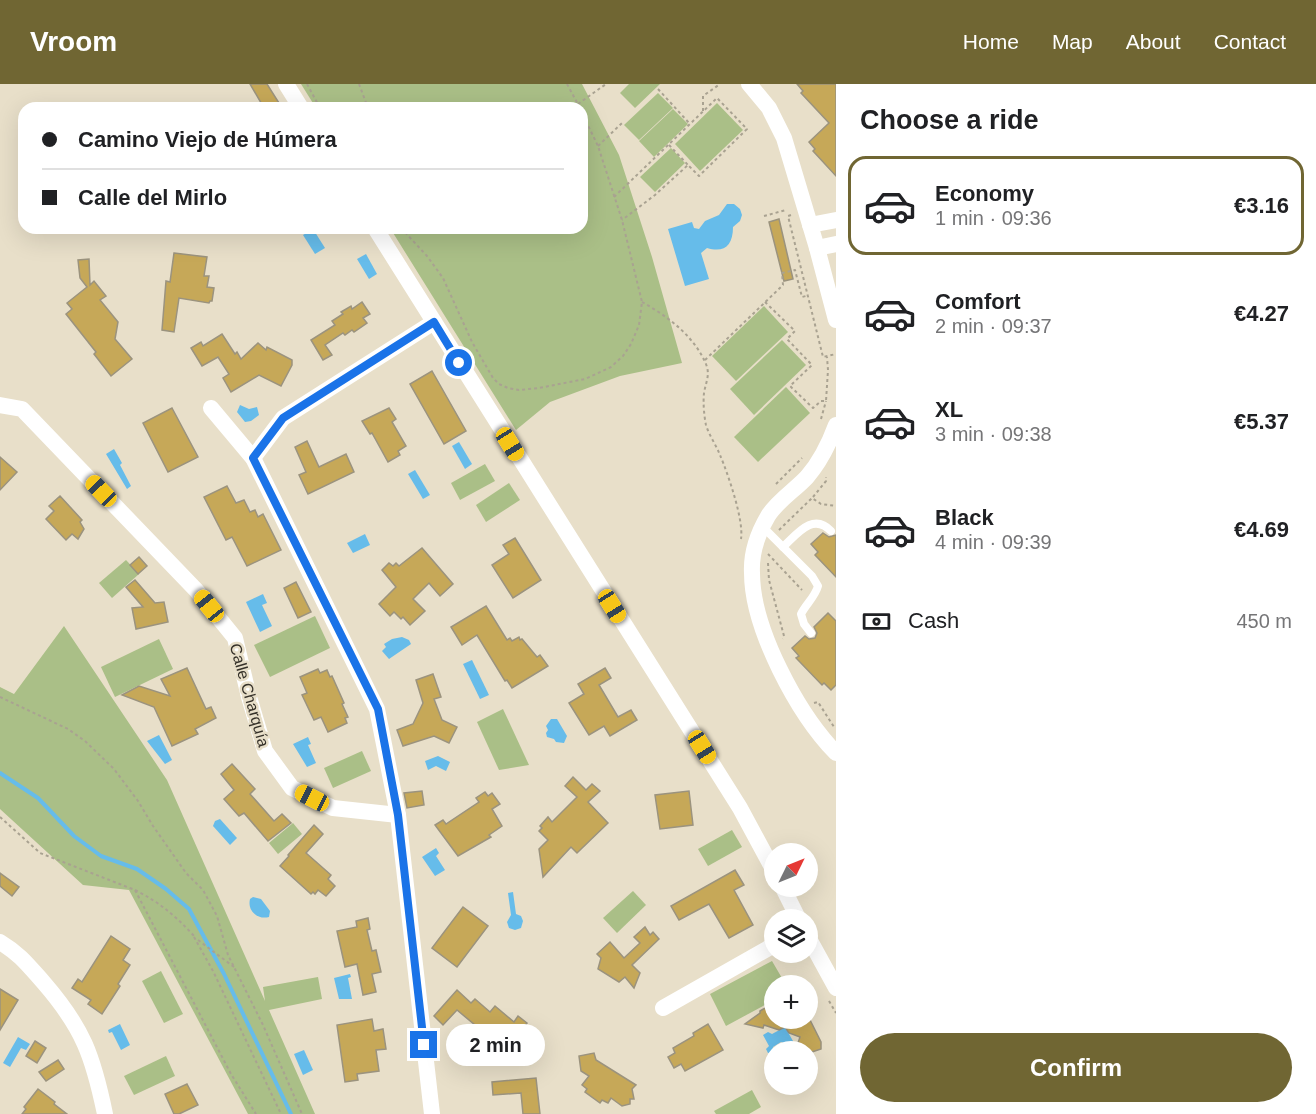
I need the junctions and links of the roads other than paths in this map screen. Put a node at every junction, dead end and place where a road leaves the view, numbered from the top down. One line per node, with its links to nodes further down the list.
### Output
1 (286, 84): 3 (street)
2 (749, 84): 5 (street)
3 (297, 102)
4 (836, 220): 5 (street)
5 (810, 225): 8 (street)
6 (379, 234): 10 (street)
7 (836, 244): 8 (street)
8 (817, 248): 9 (street)
9 (836, 320)
10 (434, 322): 14 (street); 21 (street)
11 (0, 405): 20 (street, Calle Charquía)
12 (211, 408): 14 (street)
13 (829, 422): 15 (street)
14 (253, 458): 20 (street)
15 (761, 530): 17 (lane); 19 (street)
16 (831, 531): 17 (lane)
17 (783, 547): 18 (lane)
18 (811, 633)
19 (836, 753)
20 (398, 815): 28 (street)
21 (764, 852)
22 (0, 942): 27 (street)
23 (764, 951): 26 (street)
24 (818, 954): 25 (street)
25 (836, 988)
26 (663, 1008)
27 (105, 1114)
28 (432, 1114)

